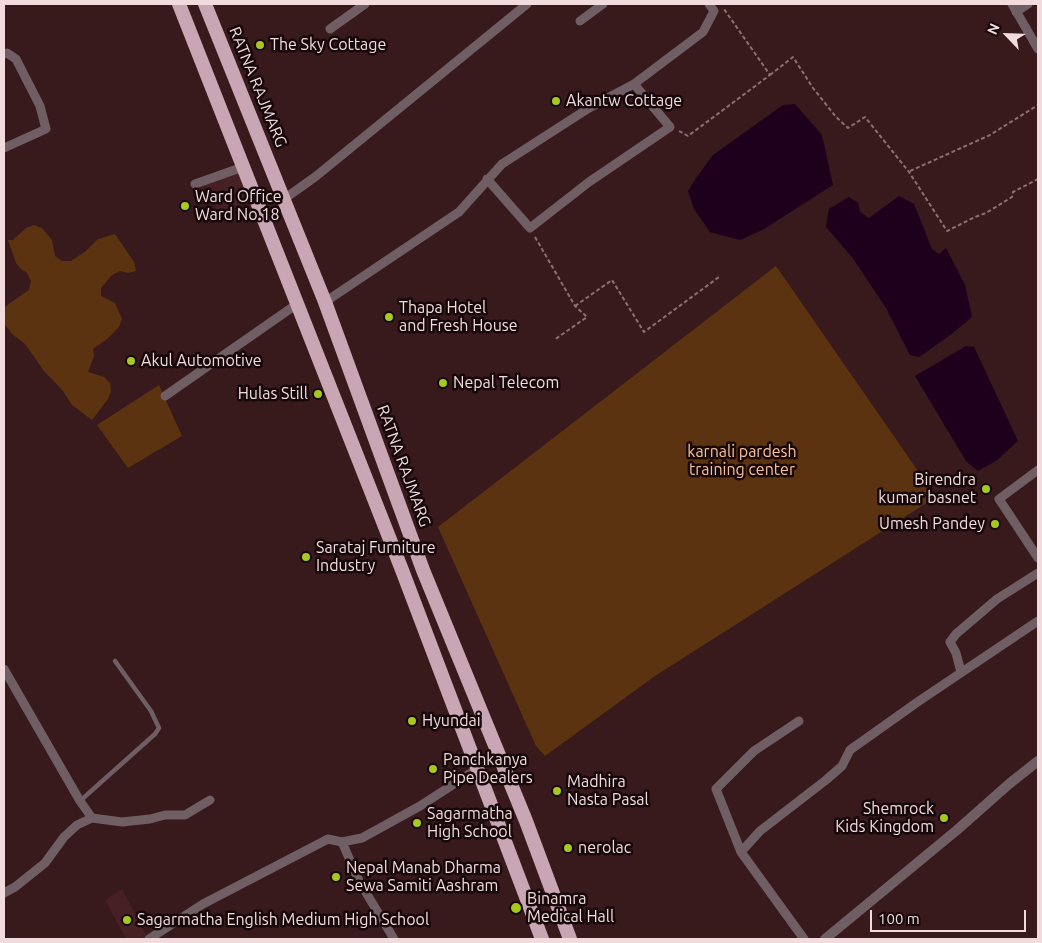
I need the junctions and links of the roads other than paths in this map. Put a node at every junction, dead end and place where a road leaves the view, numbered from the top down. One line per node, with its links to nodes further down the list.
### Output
1 (179, 4): 15 (highway)
2 (205, 4): 18 (highway, RATNA RAJMARG)
3 (365, 4): 10 (street)
4 (527, 4): 18 (street)
5 (603, 4): 9 (street)
6 (709, 4): 13 (street)
7 (1028, 4): 8 (street)
8 (1014, 8): 11 (street)
9 (580, 22)
10 (330, 29)
11 (1038, 49)
12 (4, 54): 14 (street)
13 (634, 84): 16 (street); 16 (street)
14 (4, 148)
15 (242, 167): 17 (street); 20 (highway)
16 (486, 179): 19 (street)
17 (195, 184)
18 (284, 199): 19 (highway, RATNA RAJMARG)
19 (325, 302): 41 (highway, RATNA RAJMARG)
20 (297, 304): 21 (street); 31 (highway)
21 (165, 396)
22 (1038, 470): 23 (street)
23 (1038, 558)
24 (1038, 573): 28 (street)
25 (1038, 621): 28 (street)
26 (115, 660): 33 (lane)
27 (4, 669): 33 (street)
28 (961, 672): 36 (street)
29 (799, 720): 36 (street)
30 (1038, 761): 43 (street)
31 (477, 769): 35 (street); 40 (highway)
32 (210, 800): 34 (street)
33 (80, 801): 34 (street)
34 (92, 818): 37 (street)
35 (342, 842): 38 (street); 39 (street)
36 (741, 852): 42 (street)
37 (4, 893)
38 (149, 939)
39 (394, 939)
40 (542, 939)
41 (570, 939)
42 (804, 939)
43 (825, 939)

